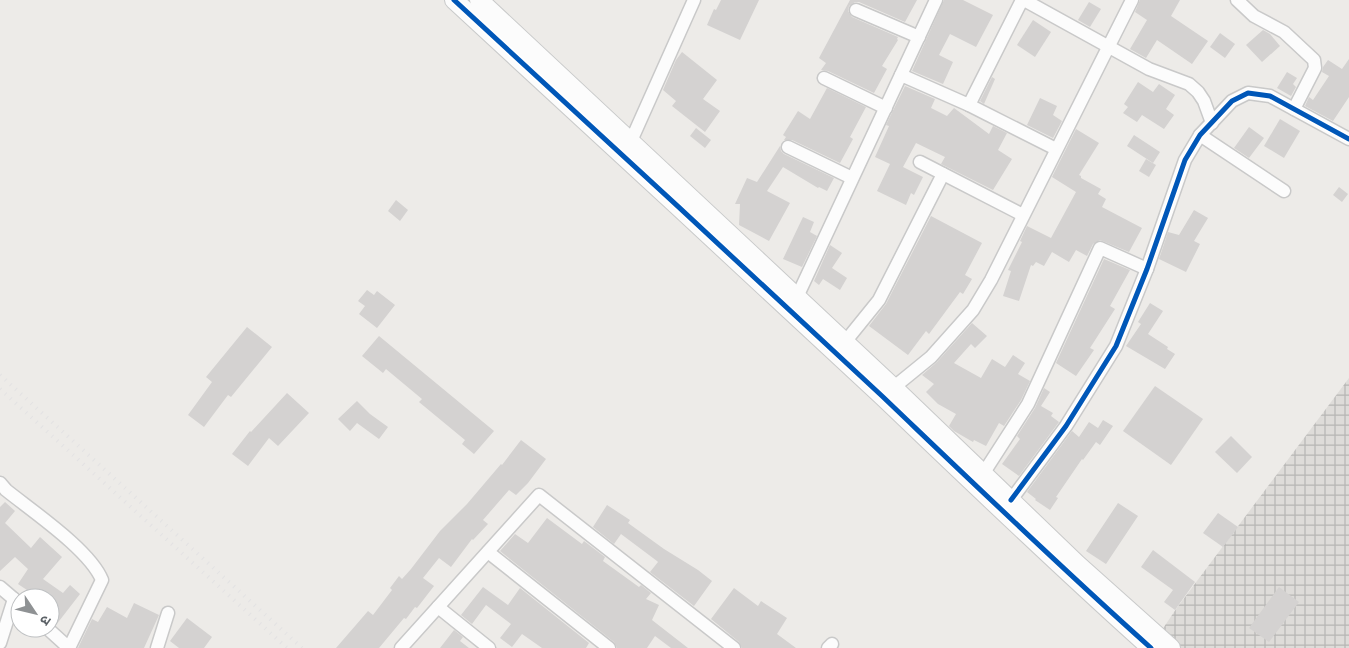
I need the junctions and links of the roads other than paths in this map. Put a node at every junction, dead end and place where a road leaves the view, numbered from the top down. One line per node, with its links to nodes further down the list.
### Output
1 (454, 0): 19 (street)
2 (479, 0): 19 (street)
3 (694, 0): 19 (street)
4 (936, 0): 9 (street)
5 (1023, 0): 10 (street); 13 (street)
6 (1132, 0): 10 (street)
7 (1237, 0): 15 (street)
8 (856, 10): 9 (street)
9 (919, 37): 11 (street)
10 (1109, 46): 16 (street); 21 (street)
11 (901, 75): 13 (street); 14 (street)
12 (824, 78): 14 (street)
13 (969, 105): 21 (street)
14 (886, 108): 24 (street)
15 (1294, 109): 16 (street); 18 (street)
16 (1212, 123): 17 (street)
17 (1200, 135): 25 (street); 27 (street)
18 (1349, 139)
19 (626, 147): 28 (street); 30 (street)
20 (788, 147): 24 (street)
21 (1056, 149): 26 (street)
22 (920, 162): 23 (street)
23 (943, 174): 26 (street); 29 (street)
24 (852, 178): 28 (street)
25 (1284, 191)
26 (1023, 215): 30 (street)
27 (1147, 269): 31 (street); 33 (street)
28 (797, 297): 29 (street)
29 (845, 342): 30 (street)
30 (888, 392): 31 (street); 42 (street)
31 (983, 474): 33 (street)
32 (2, 490): 43 (street)
33 (1011, 500): 42 (street)
34 (488, 552): 37 (street); 47 (street); 48 (street)
35 (0, 587): 36 (street)
36 (10, 596)
37 (438, 607): 45 (street); 46 (street)
38 (168, 613): 44 (street)
39 (10, 619): 41 (street)
40 (58, 638): 43 (street)
41 (0, 644)
42 (1156, 646)
43 (69, 648)
44 (157, 648)
45 (401, 648)
46 (489, 648)
47 (609, 648)
48 (732, 648)

